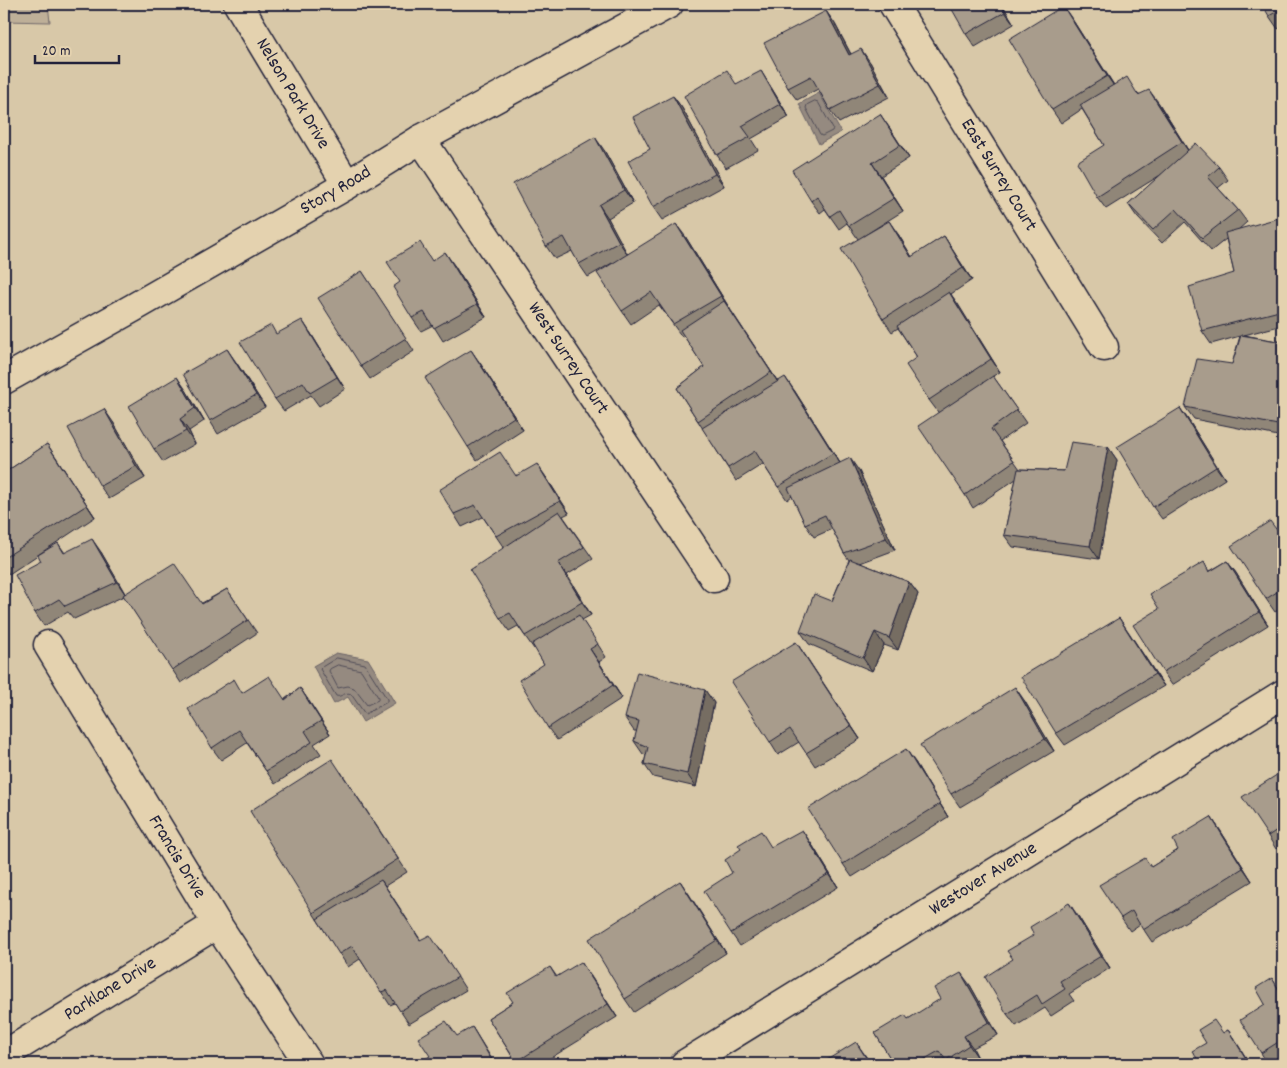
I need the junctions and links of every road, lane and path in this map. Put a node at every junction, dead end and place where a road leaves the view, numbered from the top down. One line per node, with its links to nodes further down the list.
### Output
1 (238, 4): 5 (street, Nelson Park Drive)
2 (669, 4): 4 (street, Story Road)
3 (893, 4): 6 (street, East Surrey Court)
4 (421, 139): 5 (street, Story Road); 8 (street, West Surrey Court)
5 (347, 185): 7 (street, Story Road)
6 (1104, 347)
7 (4, 380)
8 (714, 578)
9 (48, 645): 11 (street, Francis Drive)
10 (1283, 694): 14 (street, Westover Avenue)
11 (217, 924): 12 (street, Parklane Drive); 13 (street, Francis Drive)
12 (4, 1055)
13 (309, 1064)
14 (685, 1064)

